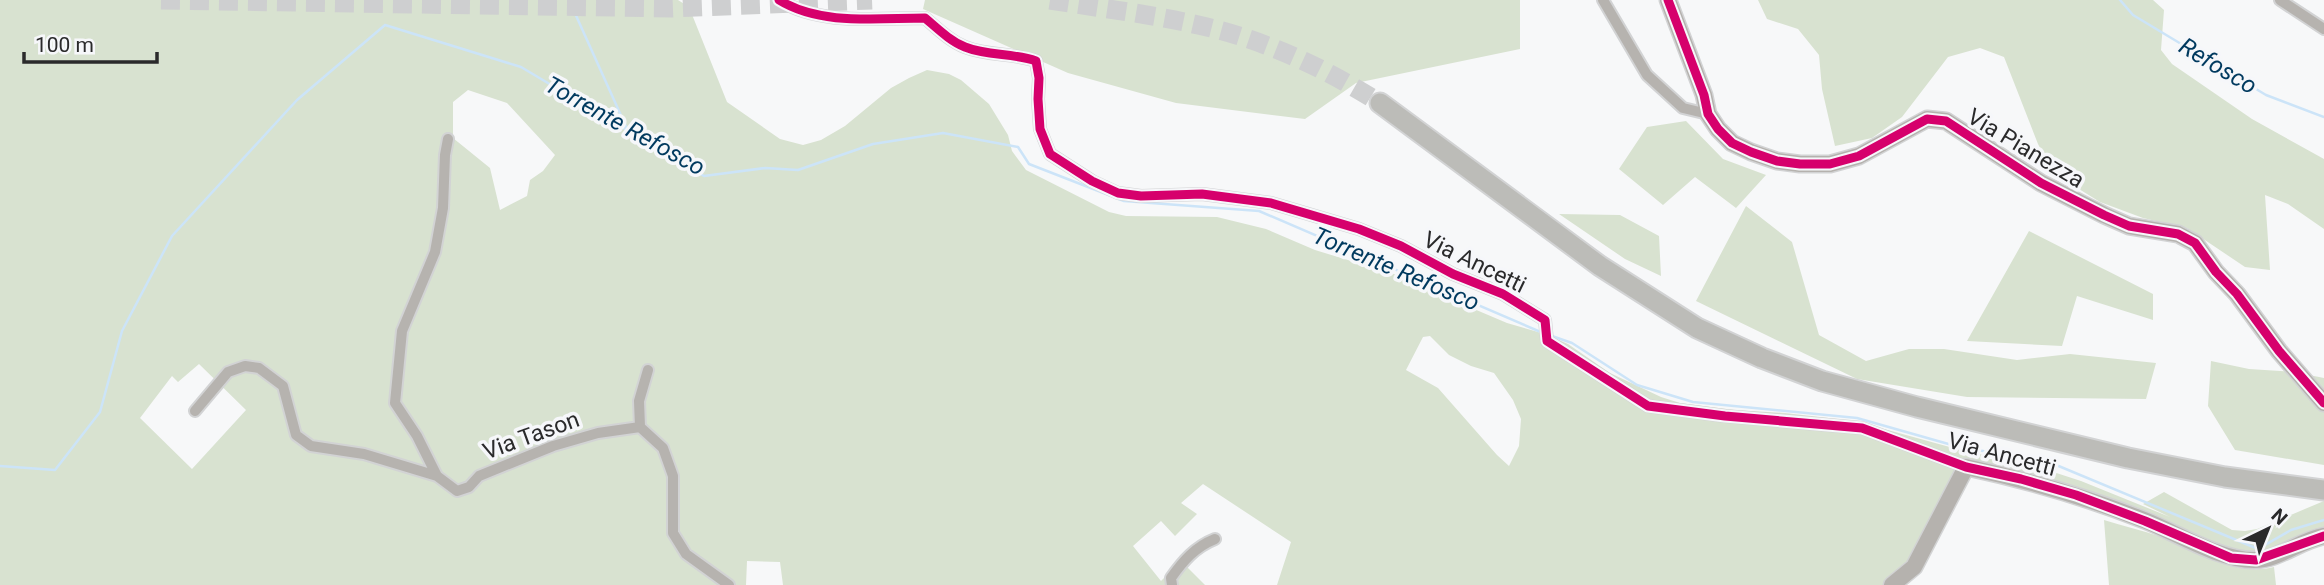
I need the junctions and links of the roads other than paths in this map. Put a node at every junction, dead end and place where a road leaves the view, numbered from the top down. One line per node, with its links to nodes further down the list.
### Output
1 (779, 0): 13 (street, Via Ancetti)
2 (1603, 0): 7 (street, Via Pianezza)
3 (1668, 0): 7 (street, Via Pianezza)
4 (2280, 0): 5 (street)
5 (2324, 29)
6 (1380, 103): 15 (highway)
7 (1708, 114): 10 (street, Via Pianezza)
8 (448, 139): 14 (street)
9 (648, 370): 12 (street)
10 (2324, 403)
11 (195, 411): 14 (street, Via Tason)
12 (640, 427): 14 (street, Via Tason); 18 (street)
13 (1966, 467): 16 (street, Via Ancetti); 20 (street, Via Ancetti)
14 (437, 476)
15 (2324, 490)
16 (2324, 536)
17 (1215, 539): 19 (street)
18 (729, 585)
19 (1172, 585)
20 (1892, 585)

